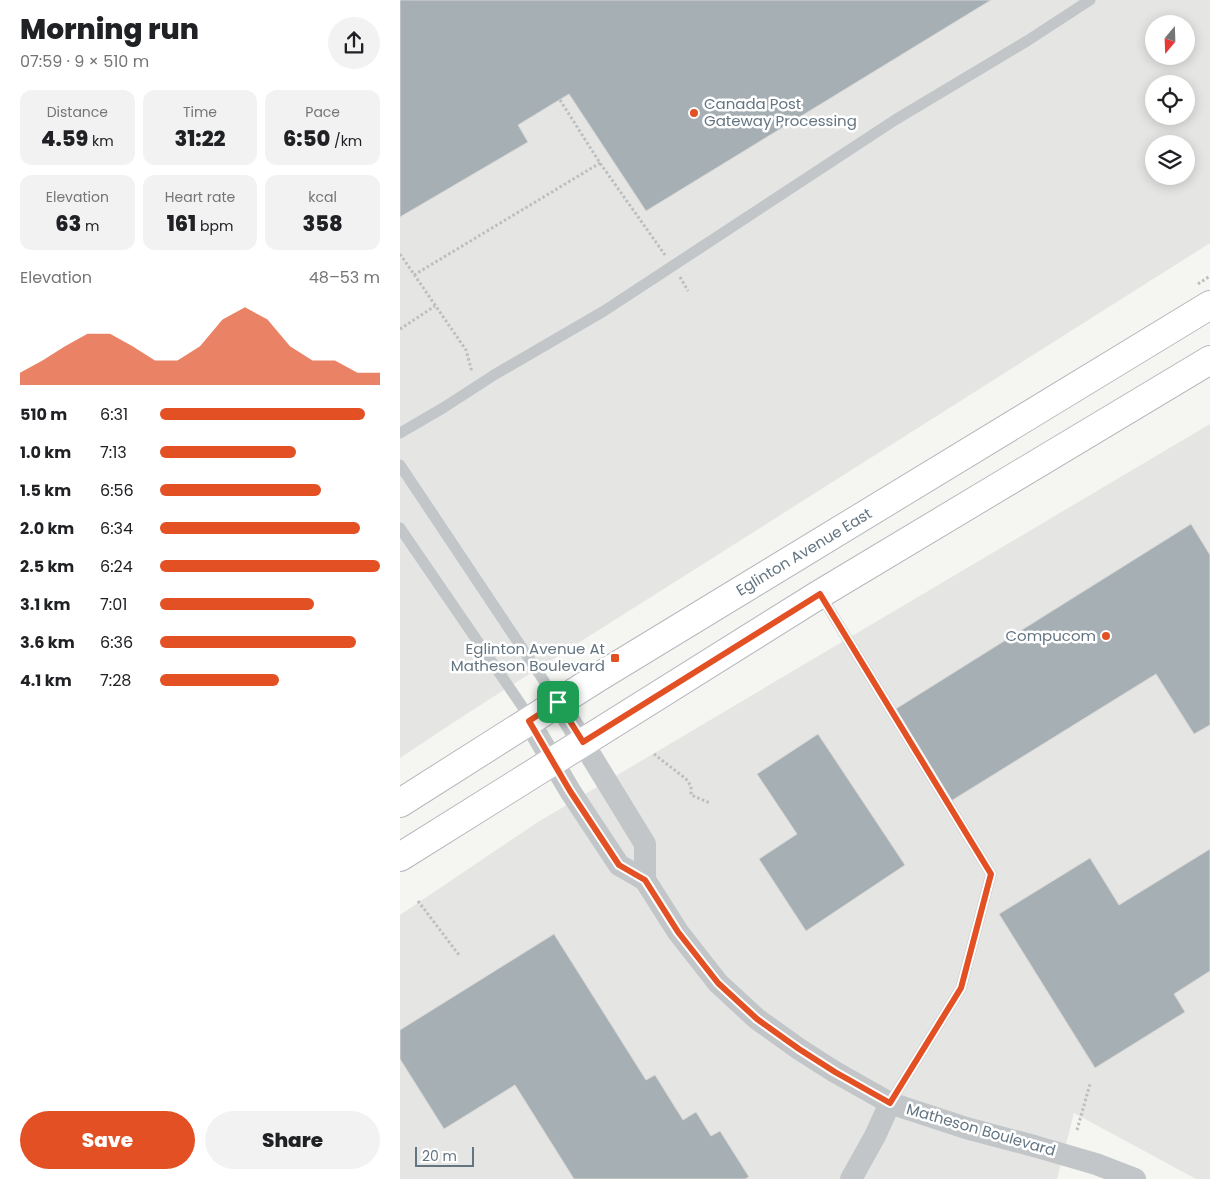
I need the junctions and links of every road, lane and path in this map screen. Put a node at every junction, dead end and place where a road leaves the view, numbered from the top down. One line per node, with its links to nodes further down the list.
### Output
1 (1090, 0): 5 (lane)
2 (560, 100): 3 (path)
3 (600, 163): 5 (path); 6 (path)
4 (400, 254): 6 (path)
5 (673, 266): 7 (path); 12 (lane)
6 (414, 275): 9 (path)
7 (688, 291)
8 (1210, 305): 17 (main road, Eglinton Avenue East)
9 (436, 306): 10 (path); 12 (path)
10 (400, 328)
11 (1210, 360): 16 (main road)
12 (476, 386): 13 (lane)
13 (400, 433)
14 (400, 465): 17 (lane)
15 (400, 528): 18 (lane)
16 (820, 594): 19 (main road); 29 (lane)
17 (558, 702): 18 (main road, Eglinton Avenue East); 19 (street)
18 (529, 721): 21 (street, Matheson Boulevard); 22 (main road, Eglinton Avenue East)
19 (583, 742): 21 (main road); 25 (street)
20 (654, 754): 23 (path)
21 (552, 762): 24 (main road); 25 (street, Matheson Boulevard)
22 (400, 803)
23 (710, 803)
24 (400, 857)
25 (645, 880): 29 (street, Matheson Boulevard)
26 (418, 901): 27 (path)
27 (459, 955)
28 (1090, 1084): 30 (path)
29 (890, 1103): 31 (street); 32 (street, Matheson Boulevard)
30 (1077, 1130)
31 (851, 1179)
32 (1135, 1179)

